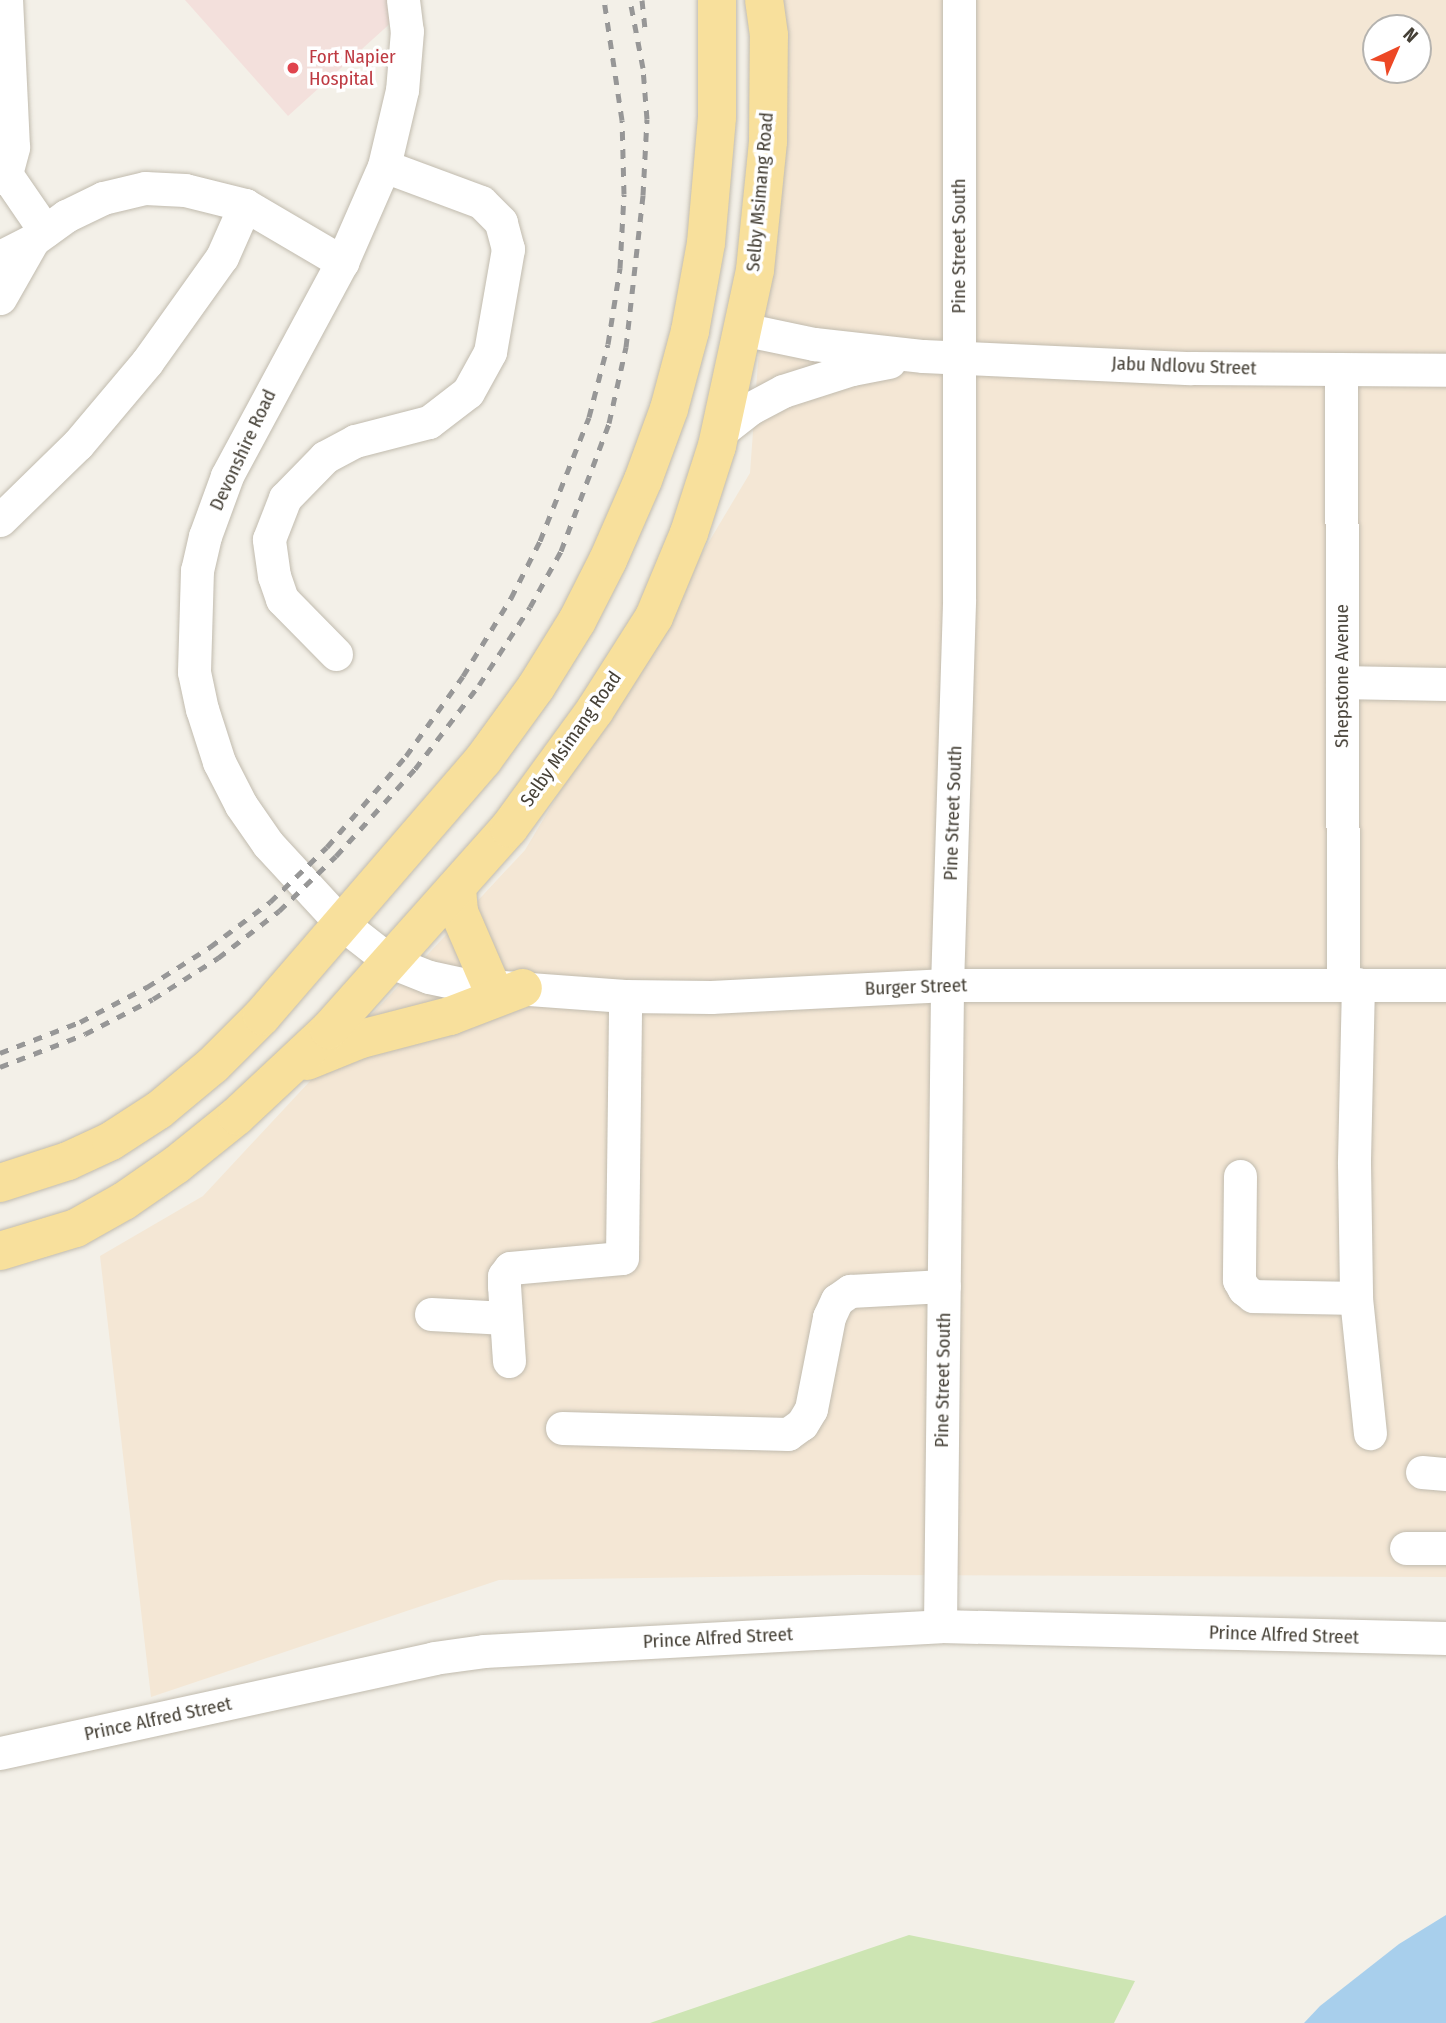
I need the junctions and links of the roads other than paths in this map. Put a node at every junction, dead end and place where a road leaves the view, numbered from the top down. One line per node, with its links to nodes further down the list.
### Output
1 (6, 0): 7 (street)
2 (403, 0): 6 (street, Devonshire Road)
3 (717, 0): 24 (main road)
4 (764, 0): 13 (main road, Selby Msimang Road)
5 (959, 0): 15 (street, Pine Street South)
6 (384, 166): 11 (street, Devonshire Road); 20 (street)
7 (3, 176): 9 (street)
8 (246, 205): 9 (street); 11 (street); 19 (street)
9 (39, 235): 10 (street); 12 (street)
10 (0, 257)
11 (342, 262): 24 (street, Devonshire Road)
12 (0, 299)
13 (742, 329): 14 (street, Jabu Ndlovu Street); 18 (main road, Selby Msimang Road)
14 (923, 356): 15 (street, Jabu Ndlovu Street); 18 (street, Jabu Ndlovu Street)
15 (958, 356): 16 (street, Jabu Ndlovu Street); 27 (street, Pine Street South)
16 (1341, 369): 17 (street, Jabu Ndlovu Street); 21 (street, Shepstone Avenue)
17 (1446, 370)
18 (720, 432): 23 (main road, Selby Msimang Road)
19 (0, 520)
20 (336, 654)
21 (1342, 682): 22 (street); 26 (street, Shepstone Avenue)
22 (1446, 684)
23 (457, 889): 25 (main road, Selby Msimang Road); 29 (main road)
24 (341, 923): 25 (street, Devonshire Road); 33 (main road)
25 (391, 962): 29 (street, Burger Street); 31 (main road, Selby Msimang Road)
26 (1351, 984): 27 (street, Burger Street); 28 (street, Burger Street); 36 (street, Shepstone Avenue)
27 (947, 985): 30 (street, Burger Street); 35 (street, Pine Street South)
28 (1446, 985)
29 (507, 987): 30 (street, Burger Street); 31 (main road)
30 (625, 996): 38 (street)
31 (286, 1070): 34 (main road, Selby Msimang Road)
32 (1240, 1176): 36 (street)
33 (0, 1184)
34 (0, 1251)
35 (944, 1286): 40 (street); 44 (street, Pine Street South)
36 (1356, 1298): 41 (street, Shepstone Avenue)
37 (430, 1314): 38 (street)
38 (506, 1318): 39 (street)
39 (509, 1361)
40 (562, 1428)
41 (1370, 1433)
42 (1406, 1548): 43 (street)
43 (1446, 1548)
44 (940, 1626): 45 (street, Prince Alfred Street); 46 (street, Prince Alfred Street)
45 (1446, 1638)
46 (0, 1753)

